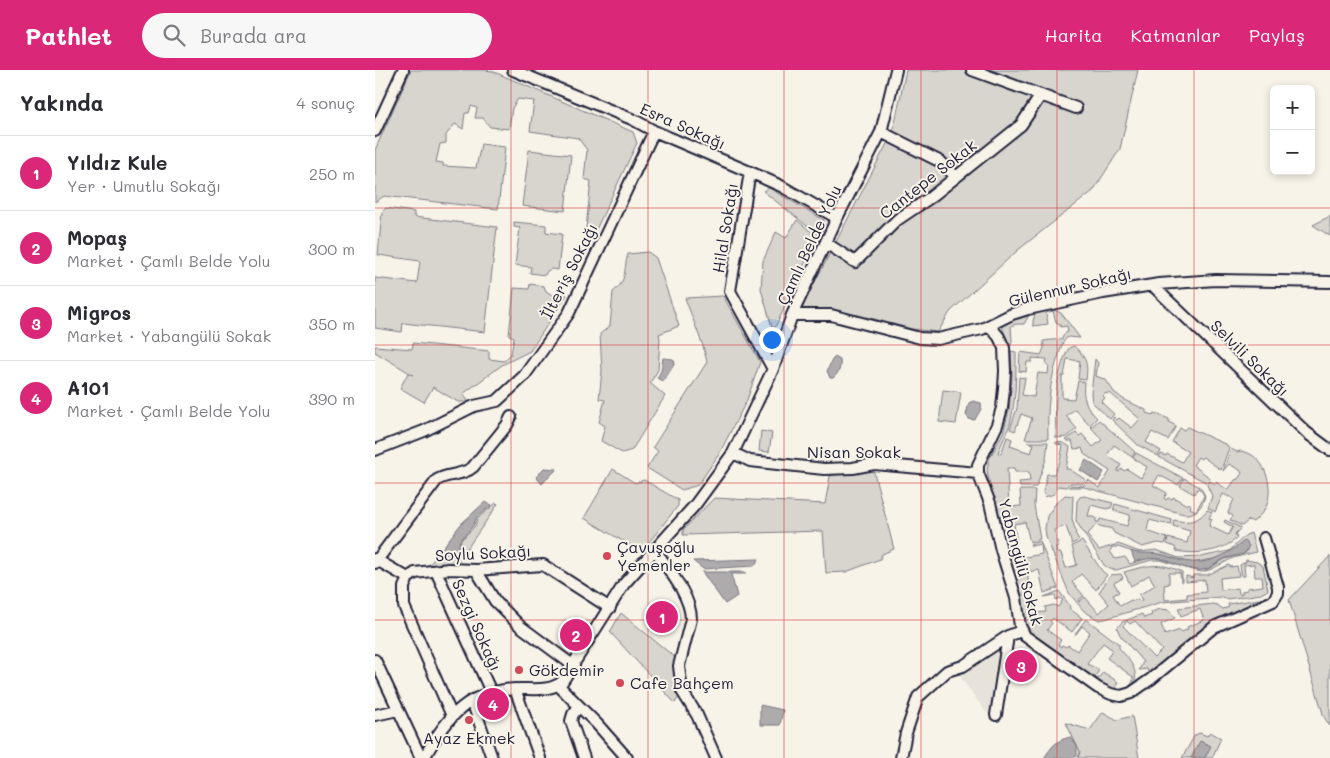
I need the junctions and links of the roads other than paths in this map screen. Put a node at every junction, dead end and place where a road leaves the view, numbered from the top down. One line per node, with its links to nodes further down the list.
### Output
1 (403, 70): 7 (street)
2 (513, 70): 8 (street, Esra Sokağı)
3 (897, 70): 9 (street, Çamlı Belde Yolu)
4 (972, 70): 5 (street)
5 (1041, 95): 6 (street); 11 (street, Cantepe Sokak)
6 (1076, 108)
7 (375, 131)
8 (654, 131): 10 (street, Esra Sokağı); 20 (street, İlteriş Sokağı)
9 (881, 132): 11 (street); 12 (street, Çamlı Belde Yolu)
10 (750, 172): 12 (street, Esra Sokağı); 18 (street, Hilal Sokağı)
11 (956, 177): 13 (street, Cantepe Sokak)
12 (837, 218): 13 (street, Çamlı Belde Yolu)
13 (826, 243): 16 (street, Çamlı Belde Yolu)
14 (1330, 282): 15 (street, Gülennur Sokağı)
15 (1152, 285): 17 (street, Gülennur Sokağı); 21 (street, Selvili Sokağı)
16 (792, 315): 17 (street, Gülennur Sokağı); 18 (street, Çamlı Belde Yolu)
17 (989, 326): 23 (street)
18 (773, 369): 22 (street, Çamlı Belde Yolu)
19 (511, 417): 26 (street)
20 (375, 450)
21 (1330, 450)
22 (733, 453): 23 (street, Nisan Sokak); 25 (street, Çamlı Belde Yolu)
23 (977, 473): 31 (street, Yabangülü Sokak)
24 (1264, 538): 31 (street, Yabangülü Sokak)
25 (655, 550): 30 (street, Çamlı Belde Yolu); 49 (street)
26 (376, 560): 29 (street)
27 (476, 570): 28 (street, Soylu Sokağı); 30 (street, Soylu Sokağı); 34 (street)
28 (436, 571): 29 (street, Soylu Sokağı); 37 (street, Sezgi Sokağı)
29 (408, 578): 43 (street)
30 (610, 608): 34 (street, Çamlı Belde Yolu)
31 (1021, 631): 32 (street)
32 (1008, 636): 42 (street); 50 (street)
33 (375, 660): 40 (street)
34 (574, 666): 35 (street, Çamlı Belde Yolu)
35 (558, 685): 36 (street); 39 (street)
36 (515, 689): 37 (street); 46 (street)
37 (491, 692): 38 (street)
38 (472, 700): 43 (street); 45 (street)
39 (579, 707): 47 (street); 48 (street)
40 (398, 710): 41 (street); 44 (street)
41 (375, 715)
42 (996, 715)
43 (452, 716): 44 (street)
44 (422, 758)
45 (492, 758)
46 (540, 758)
47 (584, 758)
48 (627, 758)
49 (716, 758)
50 (901, 758)

